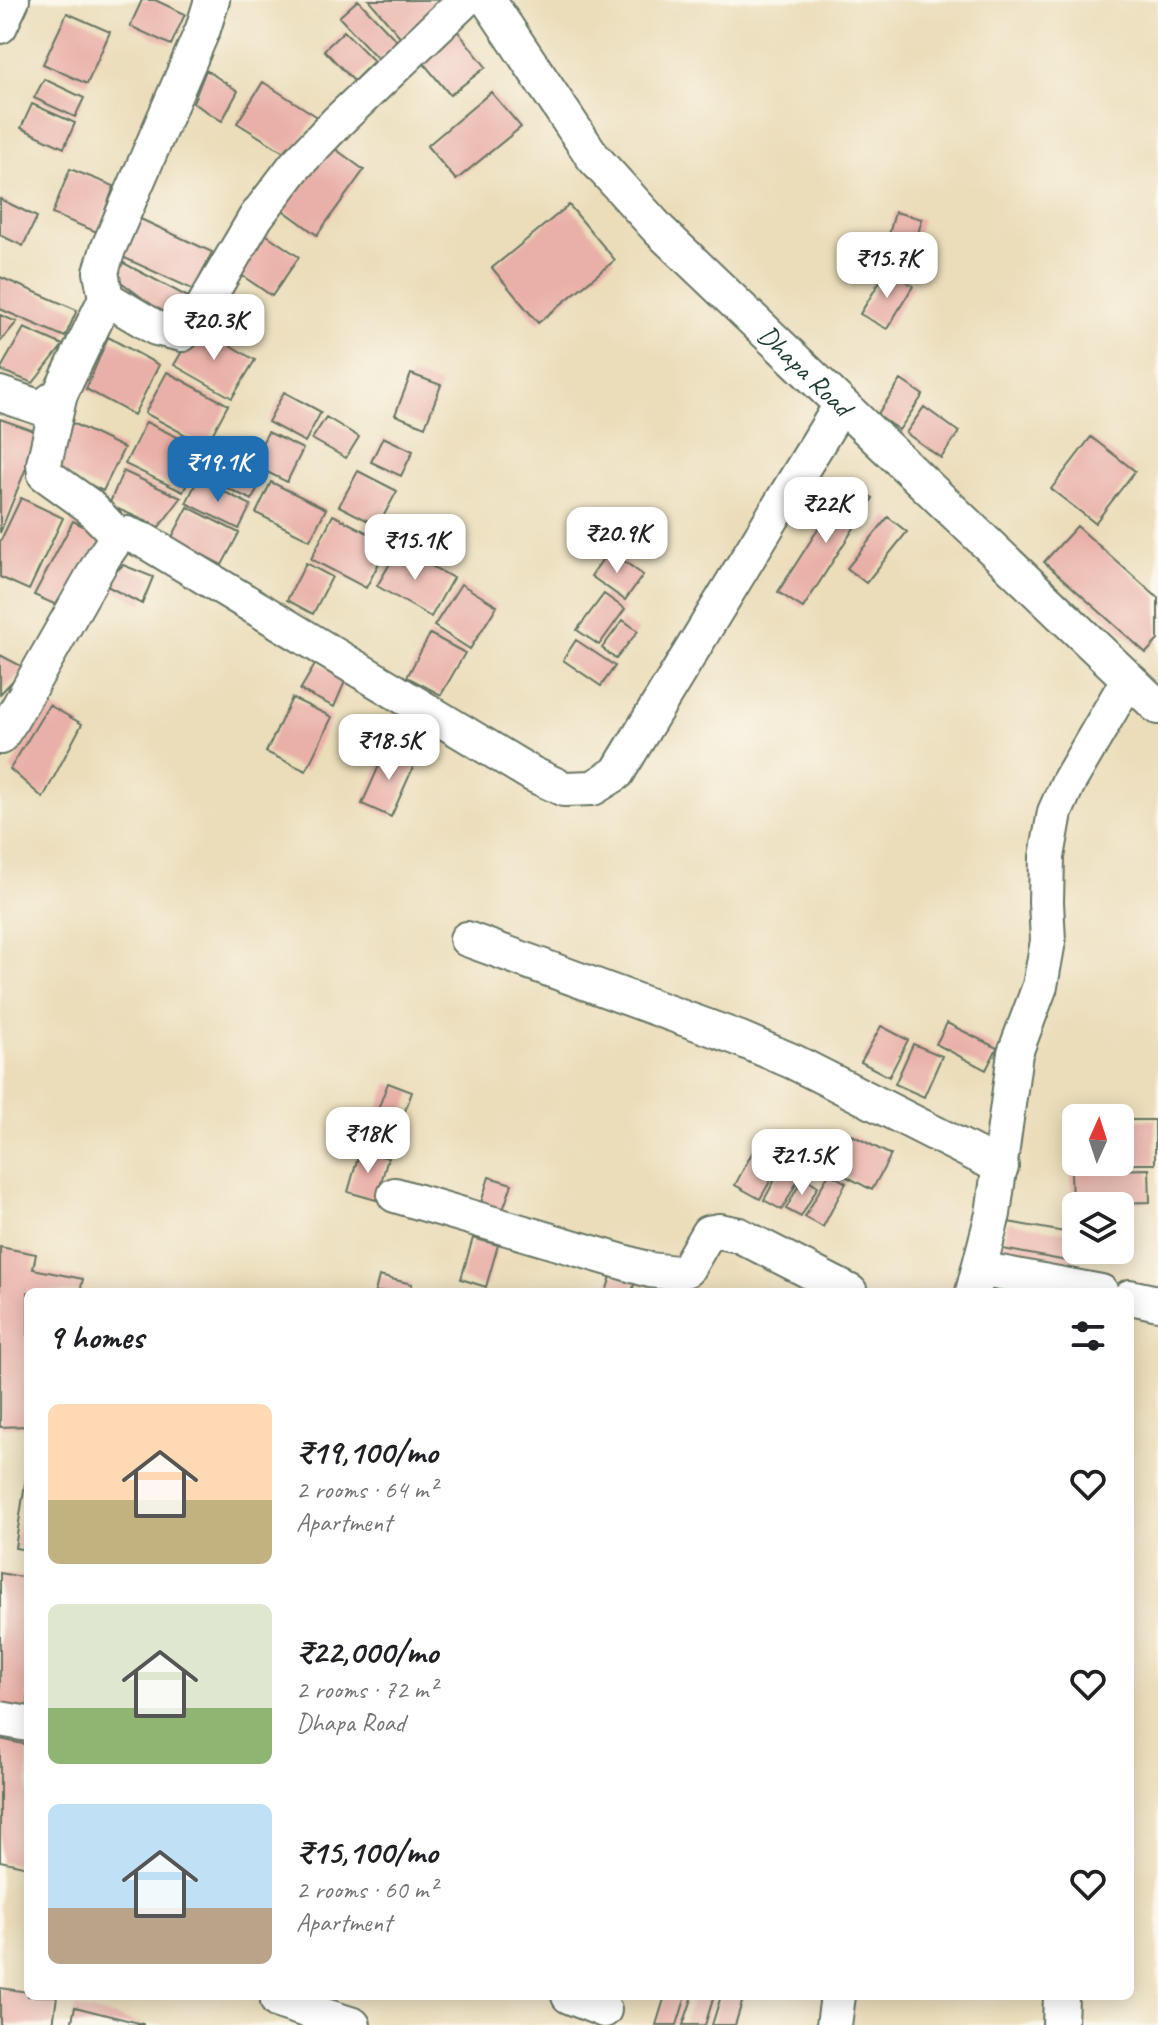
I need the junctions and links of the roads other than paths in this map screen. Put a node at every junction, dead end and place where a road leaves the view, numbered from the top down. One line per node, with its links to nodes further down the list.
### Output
1 (12, 0): 5 (street)
2 (212, 0): 6 (street)
3 (465, 0): 6 (street)
4 (488, 0): 9 (street, Dhapa Road)
5 (0, 26)
6 (106, 298): 8 (street)
7 (0, 394): 8 (street)
8 (60, 394): 10 (street)
9 (841, 405): 10 (street); 11 (street, Dhapa Road)
10 (118, 536): 13 (street)
11 (1128, 680): 12 (street, Dhapa Road); 15 (street)
12 (1158, 707)
13 (0, 737)
14 (467, 939): 15 (street)
15 (1001, 1167): 17 (street)
16 (395, 1195): 18 (street)
17 (976, 1280): 19 (street)
18 (834, 1288)
19 (1059, 1288)
20 (1134, 1298): 21 (street)
21 (1158, 1303)
22 (0, 1719): 23 (street)
23 (24, 1723)
24 (579, 2000): 28 (street)
25 (837, 2000): 30 (street)
26 (1061, 2000): 31 (street)
27 (278, 2001): 29 (street)
28 (604, 2010)
29 (353, 2025)
30 (834, 2025)
31 (1060, 2025)

